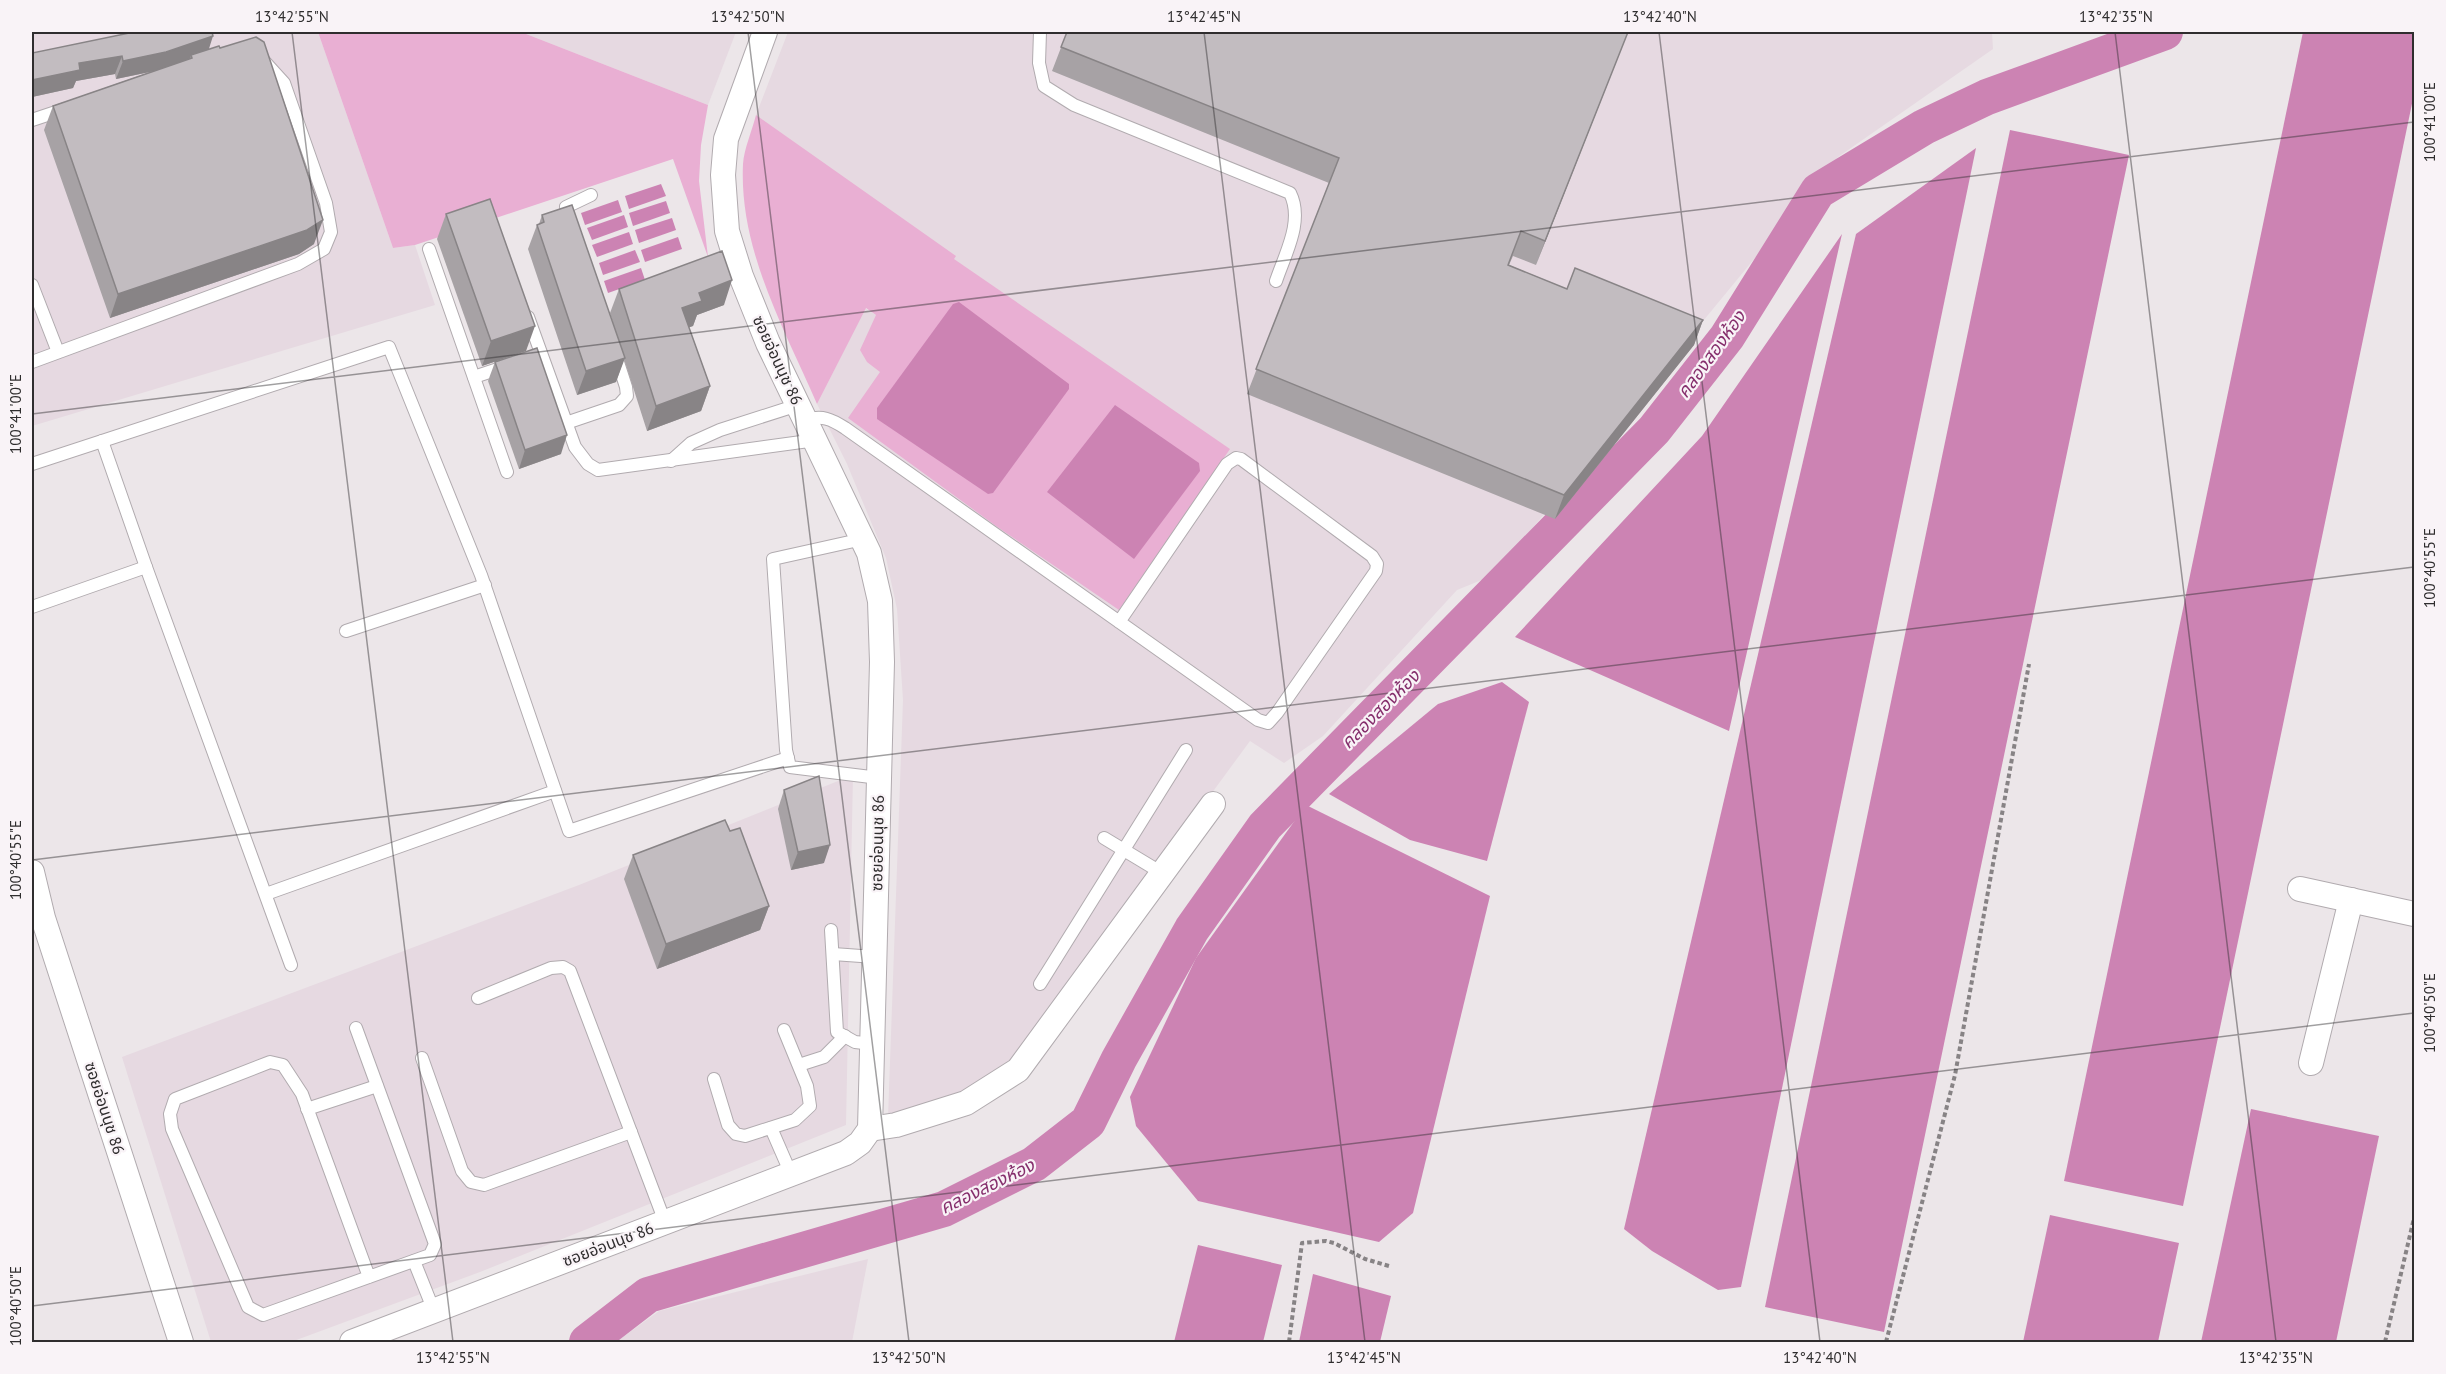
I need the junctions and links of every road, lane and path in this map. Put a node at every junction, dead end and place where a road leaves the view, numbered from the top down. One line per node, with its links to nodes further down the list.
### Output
1 (765, 32): 17 (street, ซอยอ่อนนุช 86)
2 (1040, 32): 9 (lane)
3 (257, 58): 13 (lane)
4 (76, 106): 5 (lane)
5 (32, 120)
6 (591, 195): 7 (lane)
7 (574, 235)
8 (429, 249): 16 (lane)
9 (1276, 281)
10 (32, 285): 13 (lane)
11 (523, 302): 14 (lane)
12 (612, 344): 18 (lane)
13 (58, 352): 15 (lane)
14 (530, 358): 16 (lane); 18 (lane)
15 (32, 362)
16 (474, 377): 22 (lane)
17 (807, 422): 20 (lane); 20 (lane); 23 (street, ซอยอ่อนนุช 86); 27 (lane)
18 (566, 423): 20 (lane)
19 (102, 441): 21 (lane); 24 (lane); 25 (lane)
20 (671, 461)
21 (32, 464)
22 (507, 472)
23 (863, 539): 31 (lane); 32 (street, ซอยอ่อนนุช 86)
24 (146, 567): 26 (lane); 40 (lane)
25 (485, 585): 28 (lane); 33 (lane)
26 (32, 607)
27 (1119, 622): 27 (lane)
28 (346, 631)
29 (2029, 664): 73 (path)
30 (1186, 750): 36 (lane)
31 (788, 758): 32 (lane); 33 (lane)
32 (879, 778): 46 (street, ซอยอ่อนนุช 86)
33 (555, 791): 40 (lane)
34 (1213, 804): 37 (street)
35 (1104, 838): 36 (lane)
36 (1124, 850): 37 (lane); 48 (lane)
37 (1162, 873): 61 (street)
38 (33, 880): 43 (street, ซอยอ่อนนุช 86)
39 (2300, 889): 41 (street)
40 (266, 894): 47 (lane)
41 (2351, 900): 42 (street); 55 (street)
42 (2415, 914)
43 (37, 920): 70 (street, ซอยอ่อนนุช 86)
44 (831, 930): 45 (lane)
45 (832, 954): 46 (lane); 52 (lane)
46 (875, 957): 53 (street, ซอยอ่อนนุช 86)
47 (291, 965)
48 (1040, 984)
49 (478, 998): 62 (lane)
50 (356, 1028): 58 (lane)
51 (784, 1030): 56 (lane)
52 (844, 1036): 53 (lane); 56 (lane)
53 (873, 1044): 61 (street, ซอยอ่อนนุช 86)
54 (422, 1058): 62 (lane)
55 (2311, 1063)
56 (799, 1065): 60 (lane)
57 (714, 1079): 60 (lane)
58 (377, 1086): 59 (lane); 66 (lane)
59 (307, 1109): 68 (lane); 68 (lane)
60 (771, 1128): 63 (lane)
61 (870, 1129): 63 (street, ซอยอ่อนนุช 86)
62 (631, 1132): 65 (lane)
63 (791, 1174): 65 (street, ซอยอ่อนนุช 86)
64 (2415, 1218): 74 (path)
65 (666, 1222): 69 (street, ซอยอ่อนนุช 86)
66 (414, 1261): 68 (lane); 69 (lane)
67 (1389, 1266): 72 (path)
68 (369, 1277)
69 (434, 1311): 71 (street, ซอยอ่อนนุช 86)
70 (181, 1342)
71 (352, 1342)
72 (1289, 1342)
73 (1886, 1342)
74 (2385, 1342)

